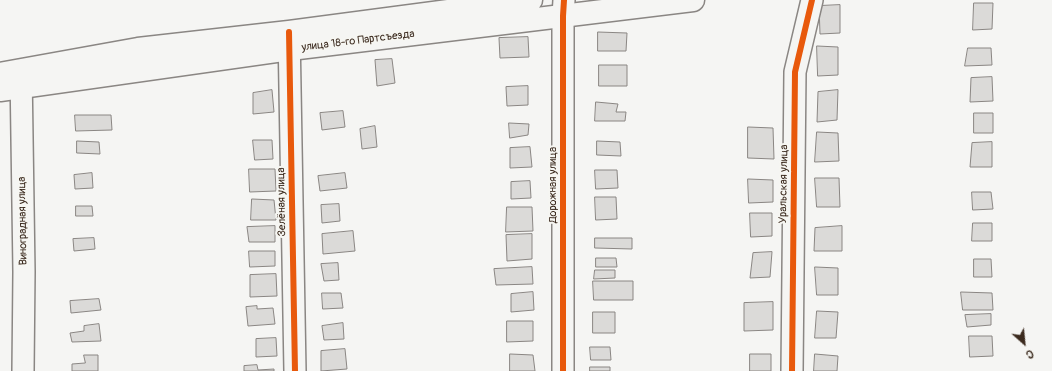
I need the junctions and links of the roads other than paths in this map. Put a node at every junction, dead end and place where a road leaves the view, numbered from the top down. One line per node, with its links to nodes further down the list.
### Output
1 (532, 0): 5 (main road, улица 18-го Партсъезда)
2 (693, 0): 4 (main road, улица 18-го Партсъезда)
3 (812, 0): 11 (street, Уральская улица)
4 (563, 8): 5 (main road, улица 18-го Партсъезда); 10 (street, Дорожная улица)
5 (289, 41): 6 (main road, улица 18-го Партсъезда); 9 (street, Зелёная улица)
6 (14, 77): 7 (main road, улица 18-го Партсъезда); 8 (street, Виноградная улица)
7 (0, 90)
8 (22, 371)
9 (295, 371)
10 (564, 371)
11 (792, 371)

